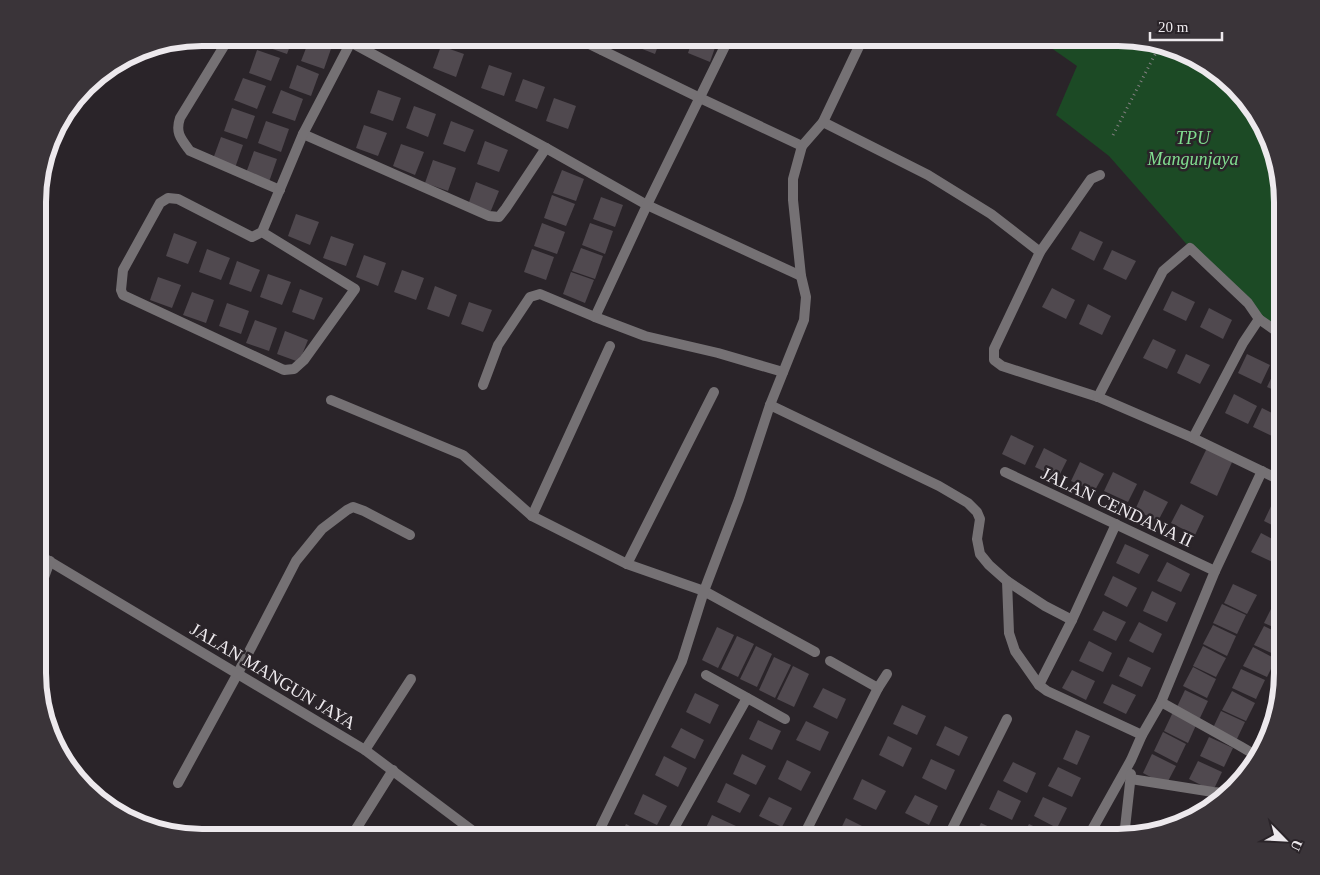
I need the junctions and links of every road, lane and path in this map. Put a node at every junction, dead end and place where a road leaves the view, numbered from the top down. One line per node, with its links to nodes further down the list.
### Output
1 (724, 46): 10 (street)
2 (859, 46): 11 (street)
3 (224, 47): 17 (street)
4 (345, 47): 12 (street)
5 (363, 47): 15 (street)
6 (595, 47): 8 (street)
7 (604, 47): 8 (street)
8 (602, 50): 10 (street)
9 (1157, 52): 13 (path)
10 (700, 98): 14 (street); 18 (street)
11 (823, 122): 14 (street); 20 (street)
12 (303, 134): 15 (street); 17 (street)
13 (1113, 135)
14 (802, 146): 21 (street)
15 (546, 148): 18 (street)
16 (1100, 175): 20 (street)
17 (280, 190): 19 (street)
18 (647, 205): 21 (street); 22 (street)
19 (262, 232): 19 (street)
20 (1040, 252): 29 (street)
21 (801, 276): 26 (street)
22 (595, 317): 26 (street); 27 (street)
23 (1259, 319): 24 (street); 29 (street); 32 (street)
24 (1273, 329)
25 (610, 346): 36 (street)
26 (783, 372): 31 (street)
27 (483, 386)
28 (714, 392): 41 (street)
29 (1098, 397): 32 (street)
30 (331, 400): 36 (street)
31 (770, 405): 44 (street); 45 (street)
32 (1193, 438): 33 (street)
33 (1262, 471): 35 (street); 42 (street)
34 (1005, 472): 37 (street, JALAN CENDANA II)
35 (1273, 476)
36 (532, 516): 41 (street)
37 (1116, 524): 42 (street, JALAN CENDANA II); 46 (street)
38 (410, 535): 49 (street)
39 (46, 559): 40 (street, JALAN MANGUN JAYA)
40 (50, 561): 43 (street); 49 (street, JALAN MANGUN JAYA)
41 (627, 564): 45 (street)
42 (1215, 571): 56 (street)
43 (46, 572)
44 (1007, 580): 46 (street); 53 (street)
45 (704, 591): 47 (street); 74 (street)
46 (1072, 620): 53 (street)
47 (815, 652)
48 (830, 660): 54 (street)
49 (238, 673): 60 (street, JALAN MANGUN JAYA); 65 (street)
50 (887, 674): 54 (street)
51 (706, 675): 55 (street)
52 (412, 678): 60 (street)
53 (1039, 685): 59 (street)
54 (878, 688): 68 (street)
55 (746, 698): 57 (street); 67 (street)
56 (1161, 702): 59 (street); 61 (street)
57 (785, 718)
58 (1007, 719): 69 (street)
59 (1142, 735): 62 (street)
60 (365, 750): 63 (street, JALAN MANGUN JAYA)
61 (1251, 753)
62 (1132, 760): 64 (street); 70 (street)
63 (393, 770): 72 (street); 73 (street, JALAN MANGUN JAYA)
64 (1131, 779): 66 (street); 71 (street)
65 (178, 783)
66 (1218, 791)
67 (674, 828)
68 (807, 828)
69 (952, 828)
70 (1093, 828)
71 (1128, 828)
72 (357, 829)
73 (470, 829)
74 (600, 829)

